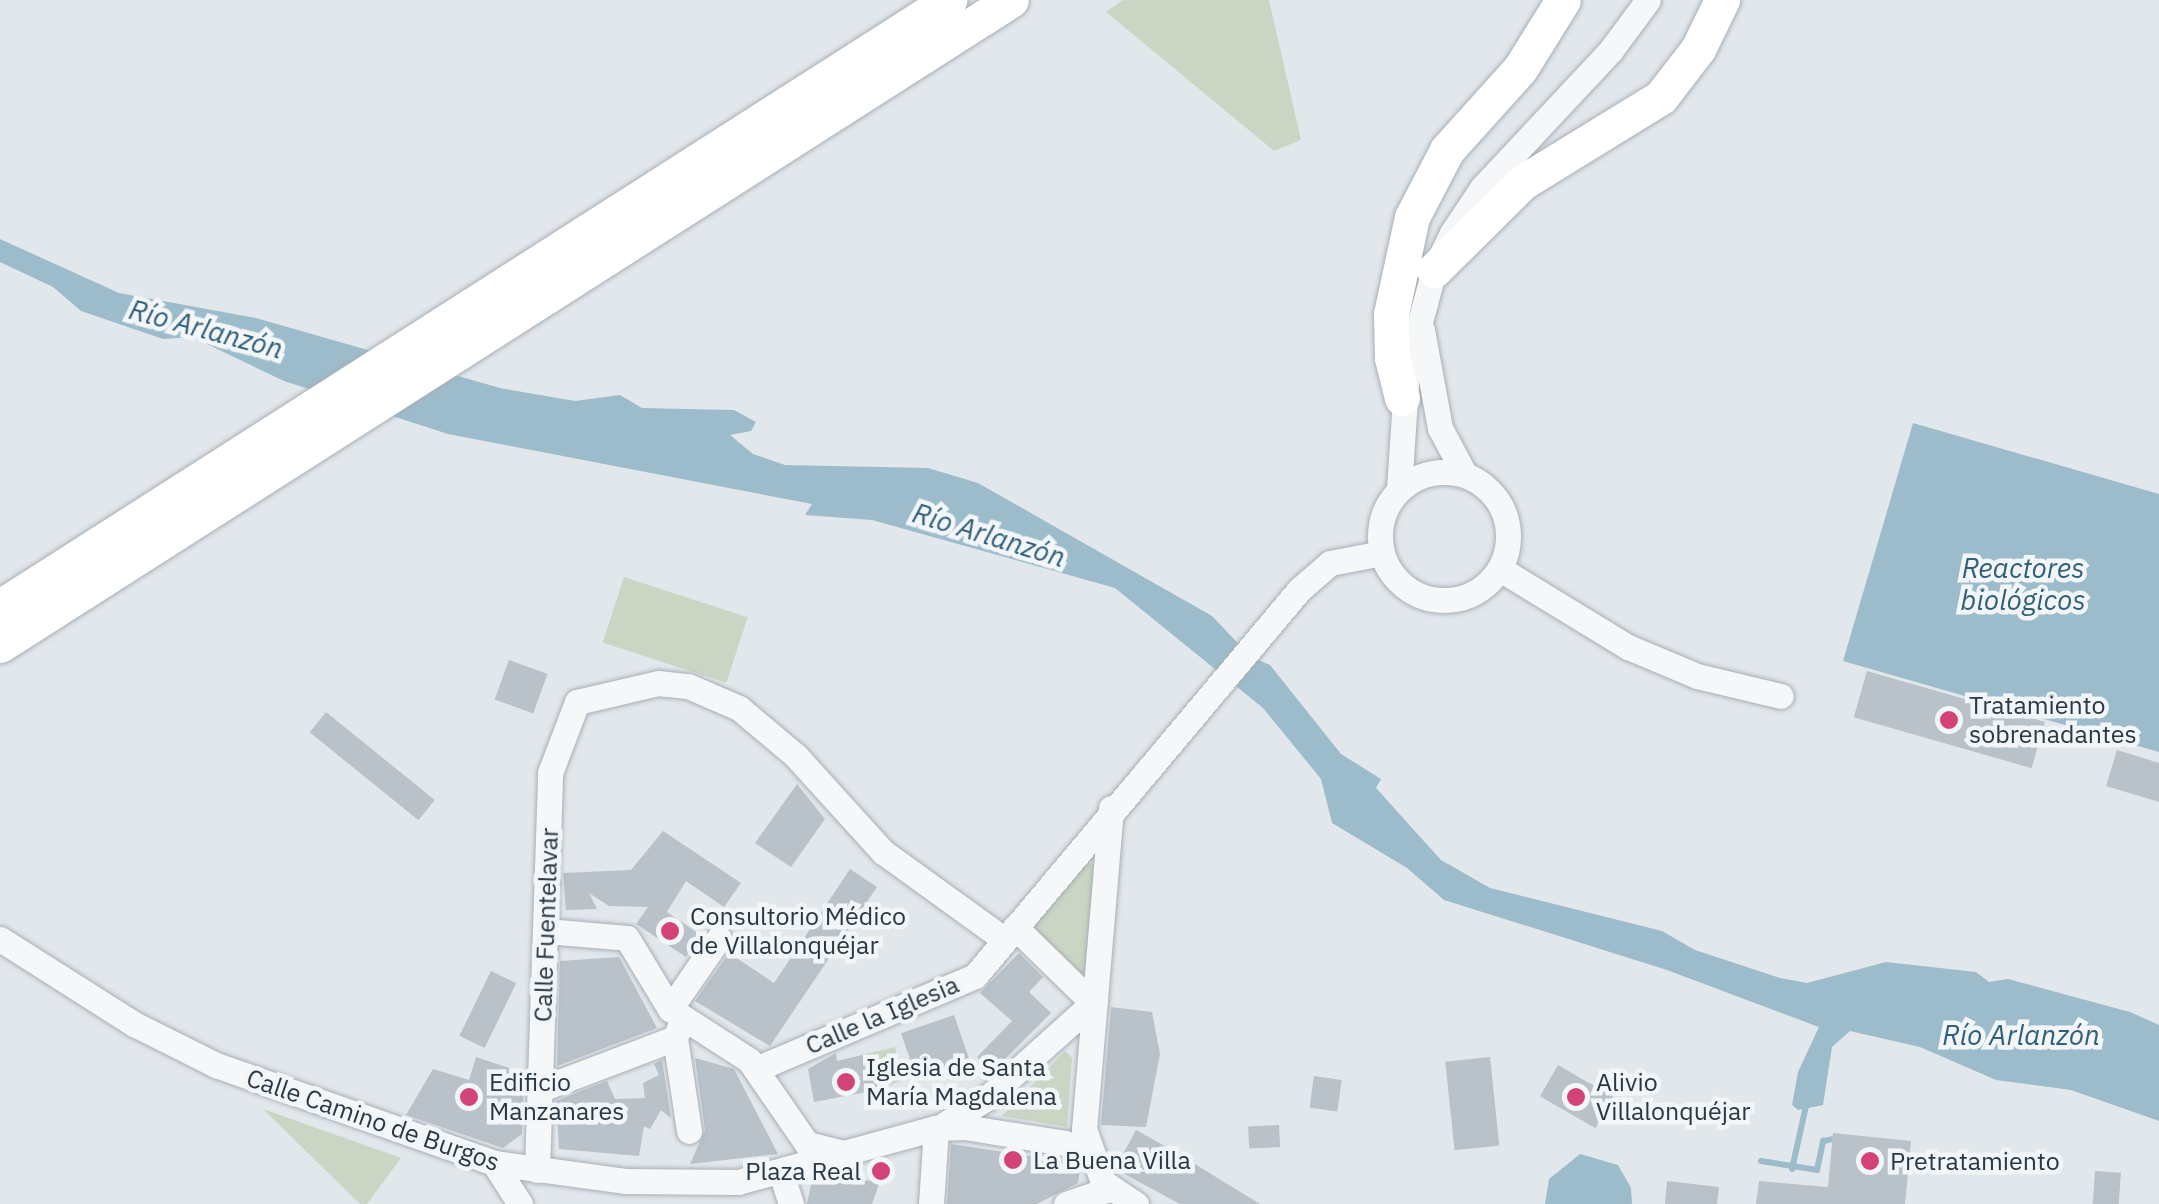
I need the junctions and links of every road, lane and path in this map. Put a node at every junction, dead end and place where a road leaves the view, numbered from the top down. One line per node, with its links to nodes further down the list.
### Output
1 (948, 0): 13 (main road)
2 (1011, 0): 14 (main road)
3 (1564, 0): 8 (main road)
4 (1648, 0): 6 (street)
5 (1722, 0): 6 (main road)
6 (1434, 270): 7 (street)
7 (1421, 320): 8 (street); 9 (street)
8 (1402, 398): 10 (street)
9 (1466, 475): 10 (street); 12 (street)
10 (1399, 489): 11 (street)
11 (1382, 553): 12 (street); 16 (street, Calle la Iglesia)
12 (1500, 568): 15 (street)
13 (0, 607)
14 (0, 645)
15 (1782, 696)
16 (1111, 808): 17 (street, Calle la Iglesia); 18 (street)
17 (1075, 850): 18 (street); 20 (street, Calle la Iglesia)
18 (1106, 863): 23 (street)
19 (546, 931): 20 (street, Calle Fuentelavar); 24 (street); 28 (street, Calle Fuentelavar)
20 (1010, 934): 23 (street); 27 (street, Calle la Iglesia)
21 (718, 938): 24 (street)
22 (0, 939): 35 (street, Calle Camino de Burgos)
23 (1094, 1002): 25 (street); 26 (street)
24 (676, 1022): 27 (street); 28 (street); 32 (street)
25 (1056, 1036): 26 (street); 29 (street)
26 (1090, 1052): 33 (street)
27 (756, 1069): 34 (street)
28 (541, 1089): 36 (street, Calle Fuentelavar)
29 (987, 1098): 30 (street); 31 (street)
30 (936, 1128): 31 (street); 34 (street, Calle Camino de Burgos); 40 (street)
31 (991, 1129): 33 (street)
32 (689, 1130)
33 (1083, 1146): 37 (street)
34 (796, 1162): 36 (street, Calle Camino de Burgos); 39 (street)
35 (494, 1163): 36 (street, Calle Camino de Burgos); 38 (street)
36 (537, 1170)
37 (1109, 1189): 41 (street); 42 (street)
38 (520, 1204)
39 (790, 1204)
40 (931, 1204)
41 (1066, 1204)
42 (1136, 1204)

